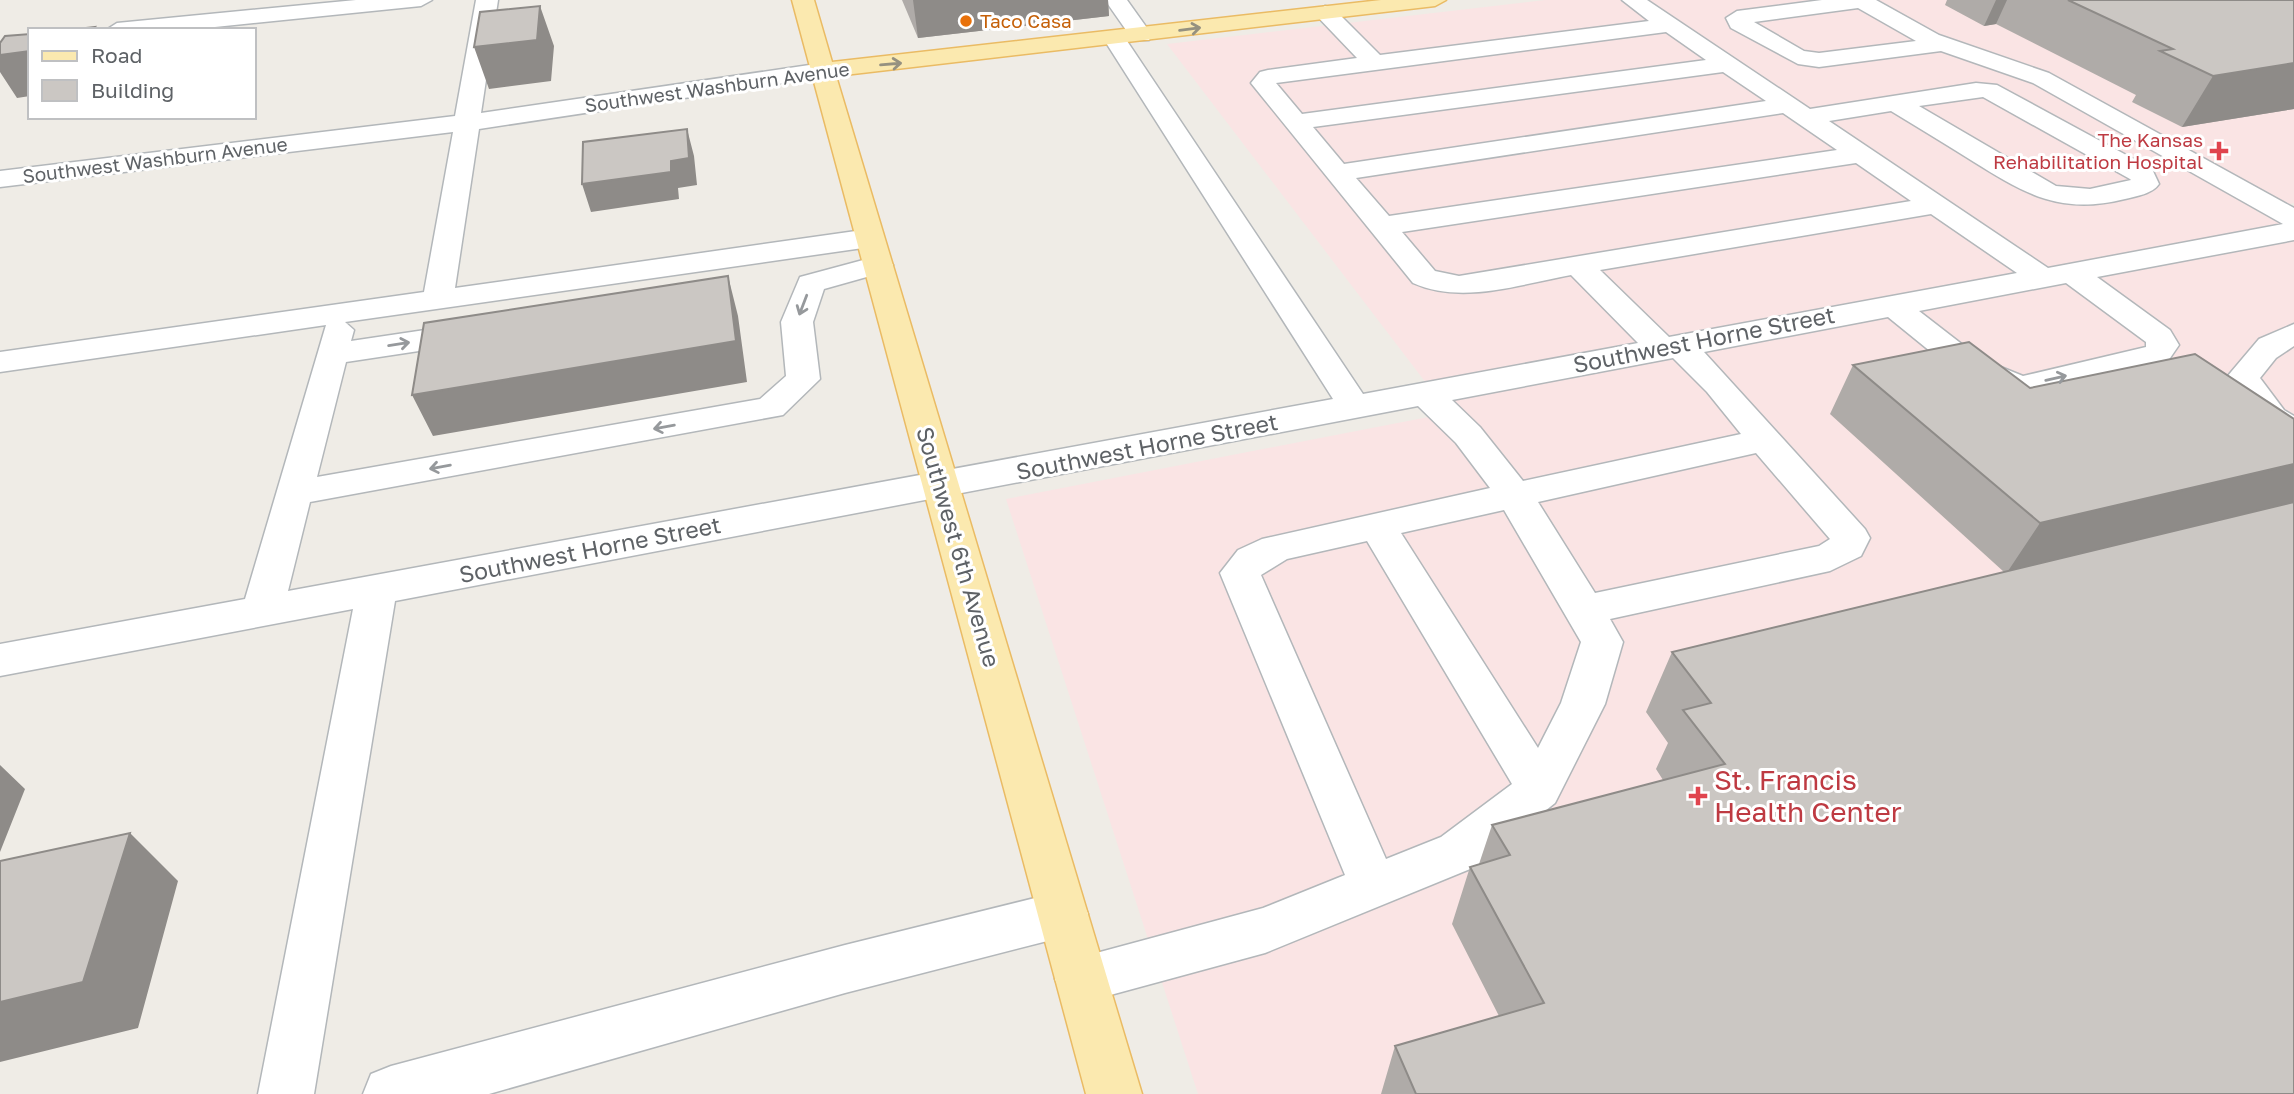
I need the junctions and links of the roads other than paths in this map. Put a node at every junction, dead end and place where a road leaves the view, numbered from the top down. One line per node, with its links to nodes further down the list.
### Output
1 (421, 0): 10 (street)
2 (487, 0): 18 (street)
3 (803, 0): 15 (main road, Southwest 6th Avenue)
4 (1116, 0): 11 (street)
5 (1435, 0): 8 (main road, Southwest Washburn Avenue)
6 (1633, 0): 9 (street)
7 (1861, 1): 12 (street); 12 (street)
8 (1325, 13): 11 (main road, Southwest Washburn Avenue, one-way to 8); 13 (street)
9 (1670, 25): 13 (street); 14 (street)
10 (137, 28)
11 (1128, 36): 15 (main road, Southwest Washburn Avenue, one-way to 11); 41 (street)
12 (1942, 44): 24 (street)
13 (1374, 62): 19 (street)
14 (1727, 64): 17 (street); 19 (street)
15 (823, 70): 18 (street, Southwest Washburn Avenue); 27 (main road, Southwest 6th Avenue)
16 (1896, 103): 16 (street); 17 (street)
17 (1797, 111): 20 (street); 21 (street)
18 (467, 122): 22 (street, Southwest Washburn Avenue); 32 (street)
19 (1296, 122): 21 (street)
20 (1861, 154): 23 (street); 25 (street)
21 (1339, 173): 25 (street)
22 (0, 179)
23 (1936, 205): 29 (street); 30 (street)
24 (2294, 219)
25 (1382, 226): 29 (street)
26 (2294, 231): 30 (street, Southwest Horne Street)
27 (874, 251): 28 (street); 44 (main road, Southwest 6th Avenue); 45 (street, one-way to 45)
28 (719, 259): 31 (street); 32 (street)
29 (1578, 265): 37 (street)
30 (2055, 273): 33 (street, Southwest Horne Street); 33 (street, one-way to 30)
31 (687, 294)
32 (438, 298): 34 (street)
33 (1892, 304): 37 (street, Southwest Horne Street)
34 (343, 312): 38 (street); 39 (street)
35 (498, 328): 38 (street, one-way to 35)
36 (2294, 334): 42 (street)
37 (1671, 347): 40 (street, Southwest Horne Street); 43 (street)
38 (332, 354): 45 (street)
39 (0, 362)
40 (1425, 394): 41 (street, Southwest Horne Street); 46 (street)
41 (1355, 407): 44 (street, Southwest Horne Street)
42 (2294, 431)
43 (1764, 440): 46 (street); 49 (street)
44 (941, 485): 48 (street, Southwest Horne Street); 54 (main road, Southwest 6th Avenue)
45 (294, 493): 50 (street)
46 (1510, 494): 47 (street); 49 (street)
47 (1377, 525): 52 (street); 53 (street)
48 (377, 590): 50 (street, Southwest Horne Street); 56 (street)
49 (1585, 610): 52 (street)
50 (262, 612): 51 (street, Southwest Horne Street)
51 (0, 660)
52 (1539, 789): 53 (street)
53 (1374, 886): 55 (street)
54 (1063, 914): 55 (main road, Southwest 6th Avenue); 57 (street)
55 (1081, 979): 58 (main road, Southwest 6th Avenue)
56 (286, 1094)
57 (391, 1094)
58 (1114, 1094)

